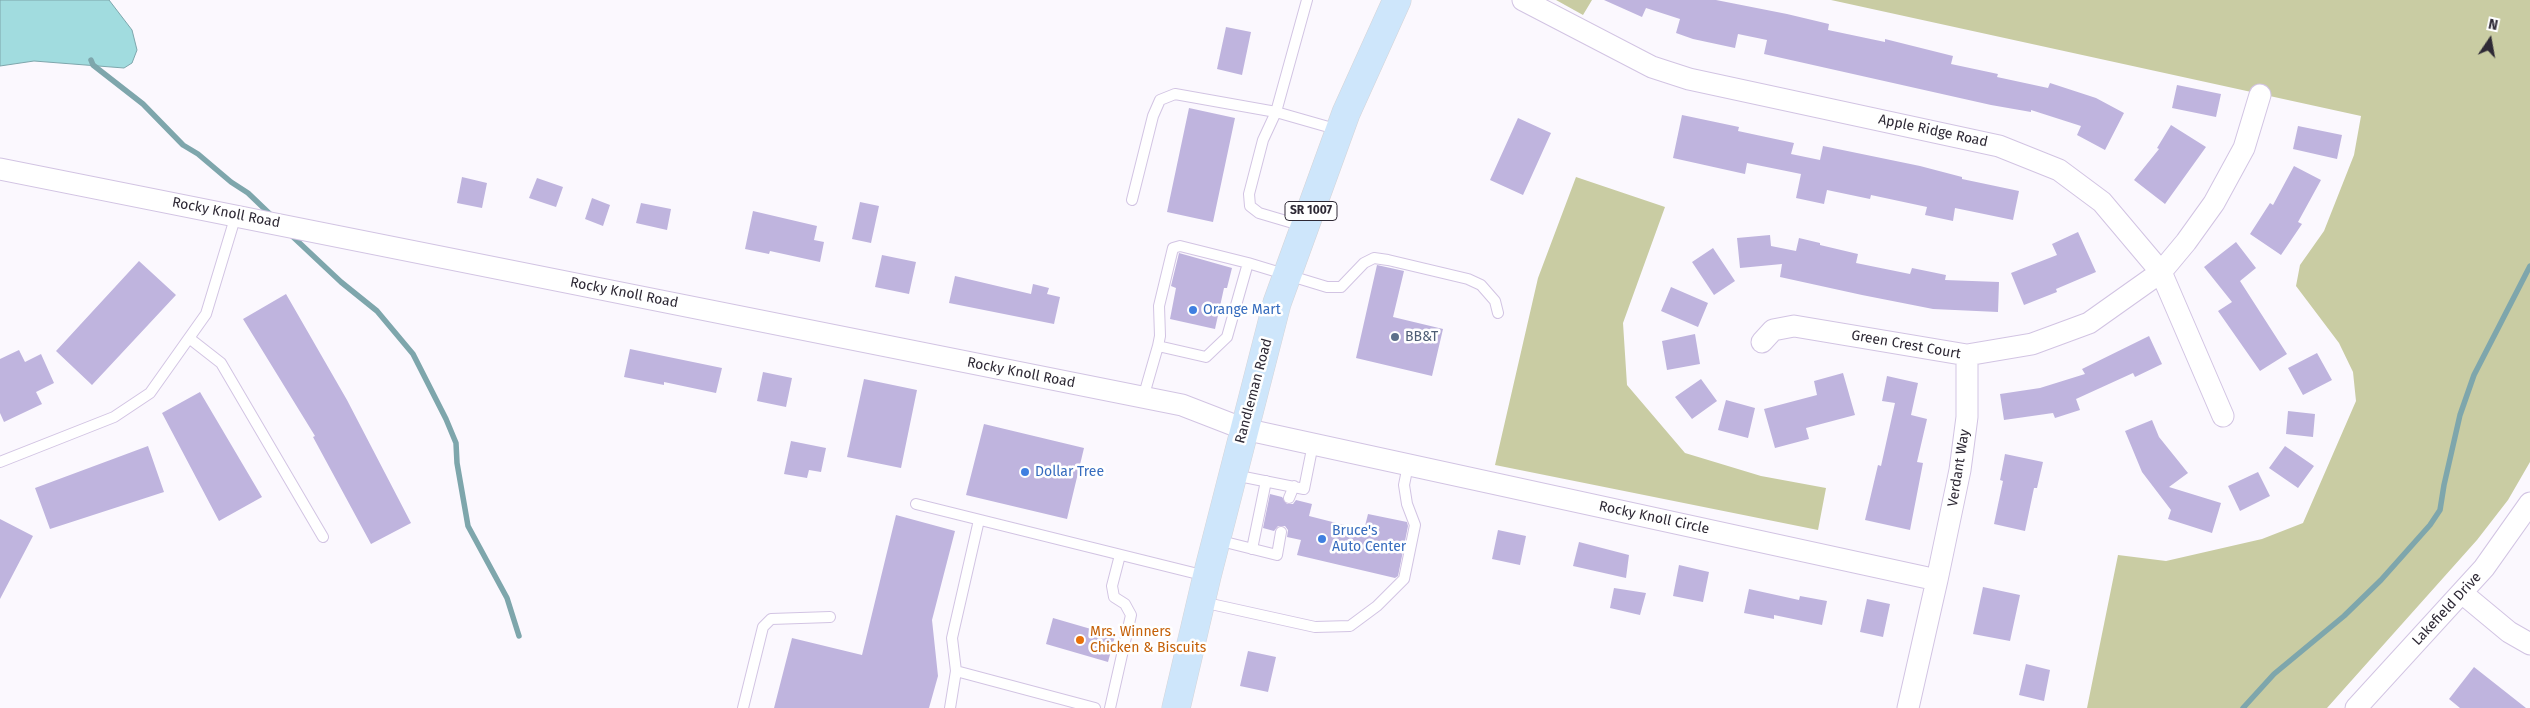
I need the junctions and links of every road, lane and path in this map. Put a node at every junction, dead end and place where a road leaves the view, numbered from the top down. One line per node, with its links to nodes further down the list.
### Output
1 (1307, 0): 5 (lane)
2 (1398, 0): 6 (main road, Randleman Road / SR 1007)
3 (1523, 0): 12 (street, Apple Ridge Road)
4 (2260, 95): 12 (street, Green Crest Court)
5 (1276, 112): 6 (lane); 8 (lane); 10 (lane)
6 (1340, 131): 10 (main road, Randleman Road / SR 1007)
7 (0, 169): 9 (street, Rocky Knoll Road)
8 (1132, 200)
9 (236, 215): 15 (lane); 19 (street, Rocky Knoll Road)
10 (1305, 226): 13 (main road, Randleman Road / SR 1007)
11 (1248, 263): 13 (lane); 17 (lane); 17 (lane)
12 (2161, 272): 18 (street, Green Crest Court); 20 (street, Apple Ridge Road)
13 (1287, 276): 14 (lane); 21 (main road, Randleman Road / SR 1007)
14 (1498, 313)
15 (189, 338): 23 (lane); 33 (lane)
16 (1762, 342): 18 (street, Green Crest Court)
17 (1158, 346): 19 (lane)
18 (1968, 355): 37 (street, Verdant Way)
19 (1143, 398): 21 (street, Rocky Knoll Road)
20 (2223, 416)
21 (1244, 429): 22 (street, Rocky Knoll Circle); 25 (main road, Randleman Road / SR 1007)
22 (1313, 444): 24 (street, Rocky Knoll Circle); 27 (lane)
23 (0, 462)
24 (1408, 465): 37 (street, Rocky Knoll Circle); 38 (lane)
25 (1233, 475): 26 (lane); 34 (main road, Randleman Road / SR 1007)
26 (1266, 481): 27 (lane); 35 (lane)
27 (1294, 486): 28 (lane)
28 (1289, 498)
29 (2530, 503): 39 (street, Lakefield Drive)
30 (916, 504): 31 (lane)
31 (979, 520): 36 (lane); 42 (lane)
32 (1281, 532): 35 (lane)
33 (322, 537)
34 (1216, 539): 35 (lane); 38 (main road, Randleman Road / SR 1007)
35 (1252, 549)
36 (1120, 555): 38 (lane); 46 (lane)
37 (1937, 580): 48 (street)
38 (1204, 589): 47 (main road, Randleman Road / SR 1007)
39 (2462, 593): 41 (street); 49 (street, Lakefield Drive)
40 (830, 617): 43 (lane)
41 (2530, 644)
42 (956, 671): 44 (lane); 45 (lane)
43 (742, 708)
44 (950, 708)
45 (1095, 708)
46 (1110, 708)
47 (1176, 708)
48 (1908, 708)
49 (2356, 708)

